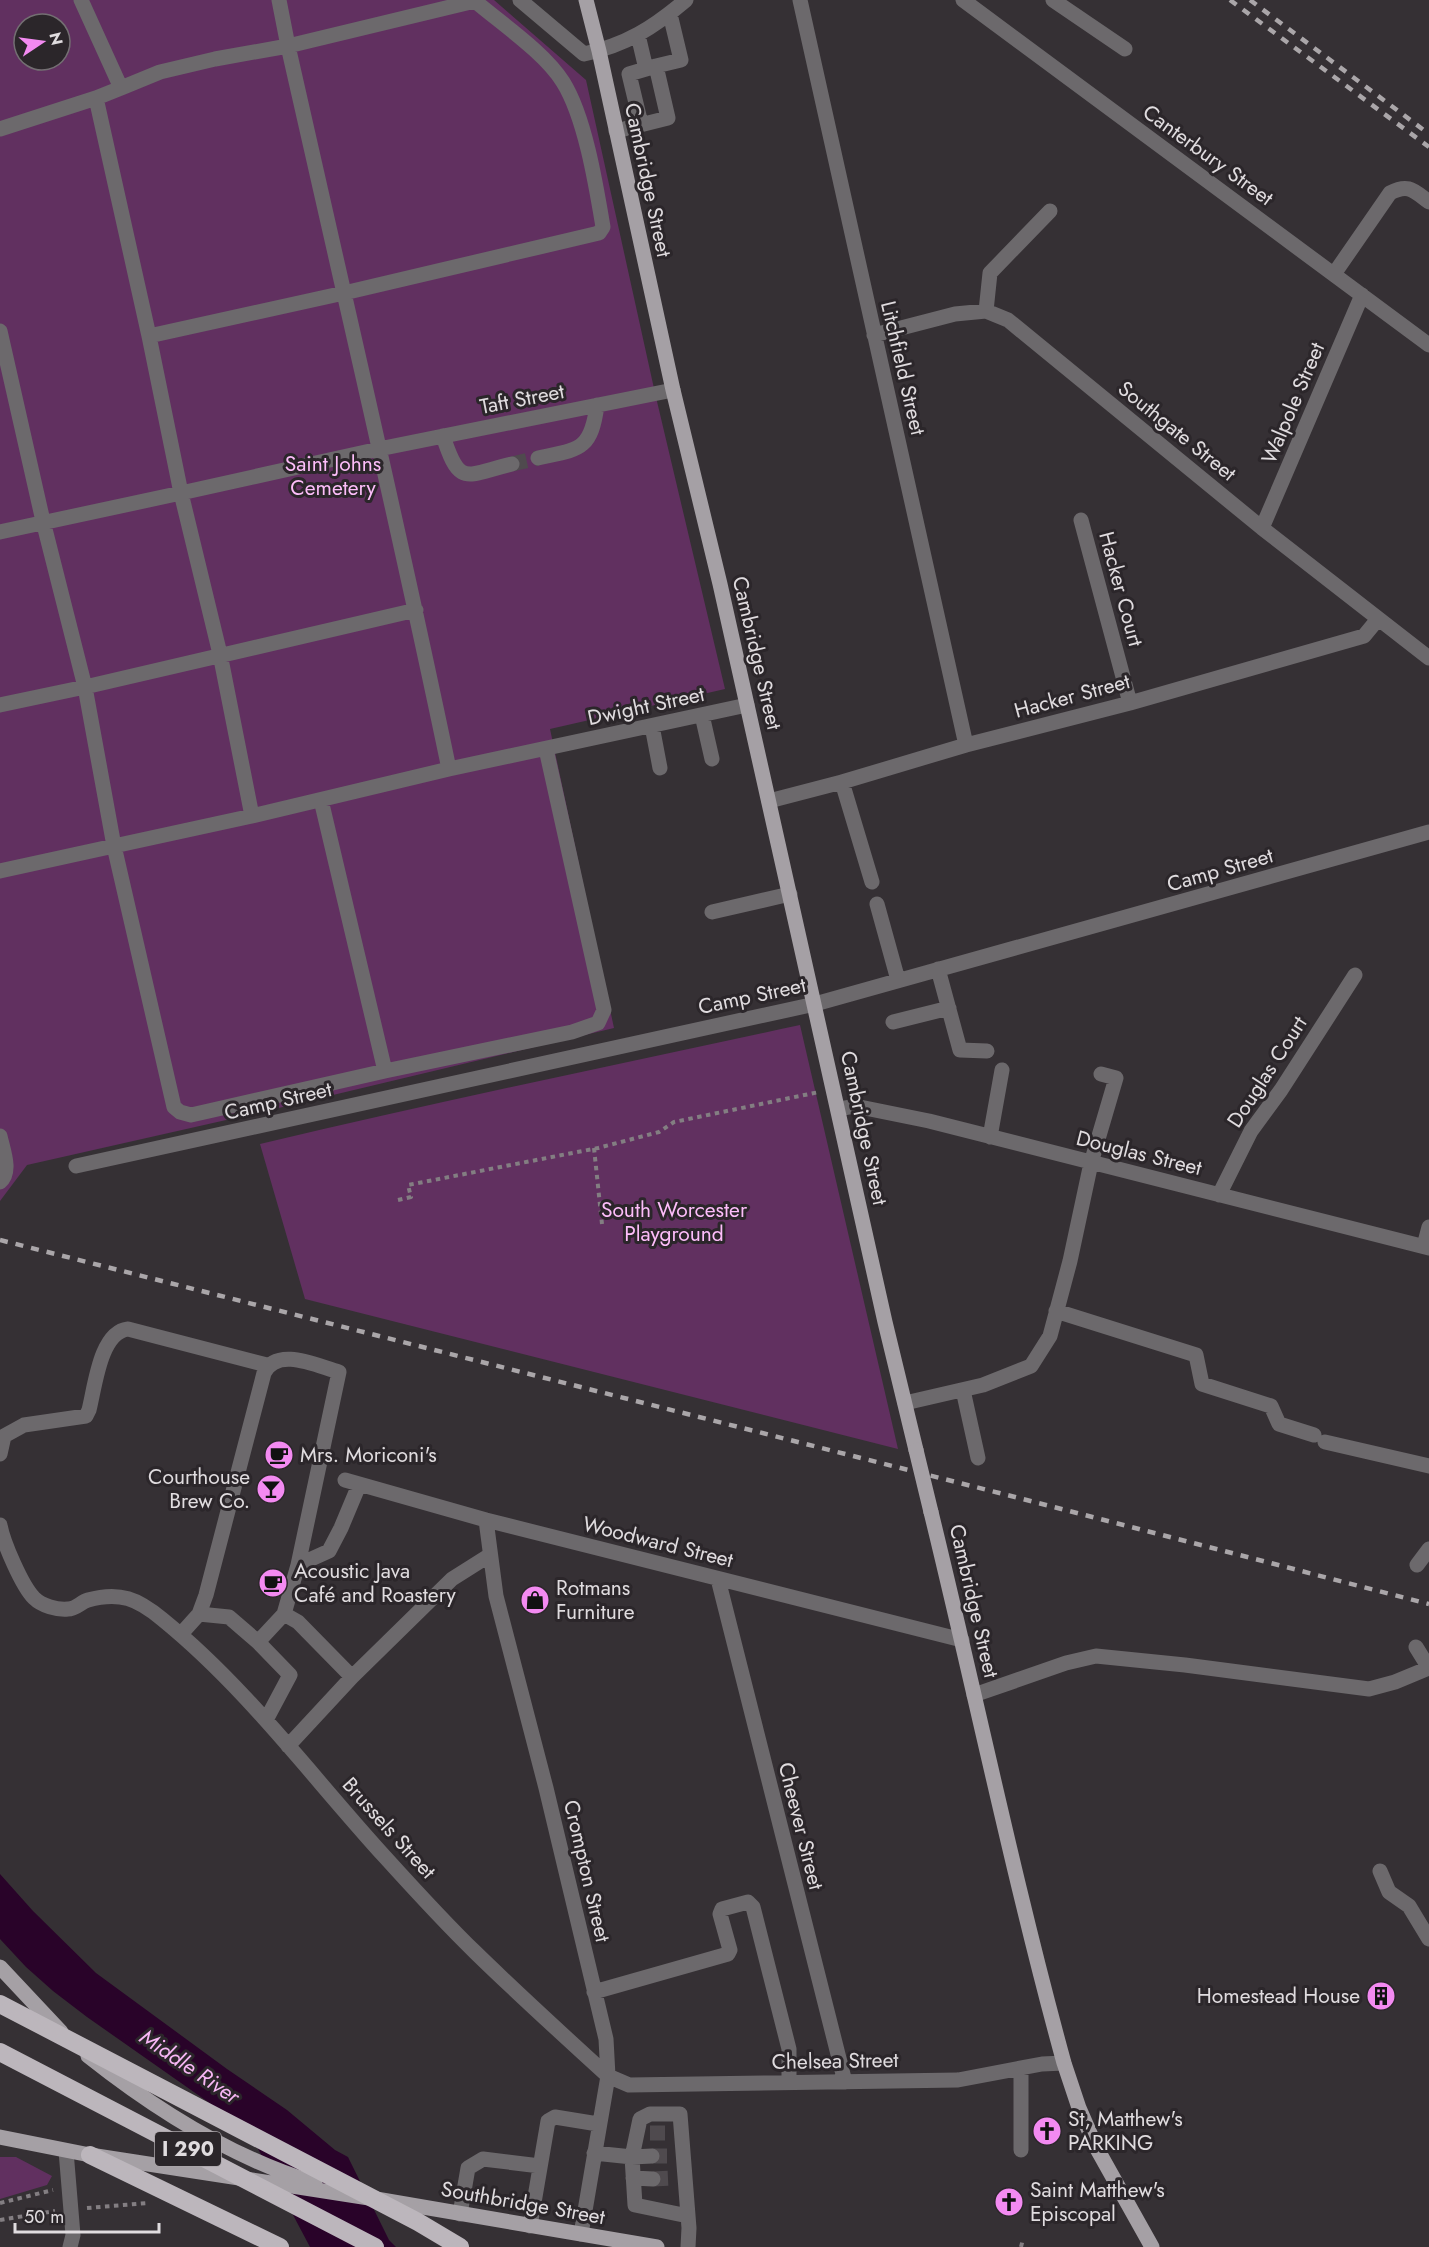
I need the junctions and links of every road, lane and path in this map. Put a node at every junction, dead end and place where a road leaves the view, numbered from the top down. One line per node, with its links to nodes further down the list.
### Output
1 (81, 0): 16 (street)
2 (279, 0): 12 (street)
3 (475, 0): 12 (street); 24 (street)
4 (520, 0): 14 (street)
5 (586, 0): 14 (main road, Cambridge Street)
6 (686, 0): 10 (street)
7 (800, 0): 28 (street, Litchfield Street)
8 (963, 0): 23 (street, Canterbury Street)
9 (1053, 0): 13 (street)
10 (670, 14): 11 (street); 15 (street)
11 (638, 35): 14 (street); 15 (street)
12 (288, 46): 16 (street); 24 (street)
13 (1125, 49)
14 (599, 51): 20 (main road, Cambridge Street)
15 (651, 68): 18 (street); 18 (street)
16 (121, 88): 17 (street)
17 (96, 98): 19 (street); 29 (street)
18 (641, 124): 20 (street)
19 (0, 129)
20 (616, 131): 31 (main road, Cambridge Street)
21 (1429, 202): 23 (street)
22 (1050, 211): 26 (street)
23 (1334, 274): 25 (street, Canterbury Street)
24 (344, 293): 29 (street); 34 (street)
25 (1362, 295): 30 (street, Canterbury Street); 40 (street, Walpole Street)
26 (986, 311): 28 (street); 40 (street, Southgate Street)
27 (0, 331): 39 (street)
28 (874, 335): 52 (street, Litchfield Street)
29 (149, 336): 37 (street)
30 (1429, 345)
31 (673, 390): 32 (street, Taft Street); 49 (main road, Cambridge Street)
32 (597, 405): 33 (street, Taft Street); 35 (street)
33 (443, 436): 34 (street, Taft Street); 36 (street)
34 (379, 449): 37 (street, Taft Street); 42 (street)
35 (538, 458)
36 (512, 464)
37 (182, 493): 39 (street, Taft Street); 44 (street)
38 (1081, 520): 47 (street, Hacker Court)
39 (43, 521): 41 (street, Taft Street); 46 (street)
40 (1262, 528): 43 (street, Southgate Street)
41 (0, 532)
42 (416, 610): 44 (street); 56 (street)
43 (1378, 620): 45 (street, Southgate Street); 47 (street, Hacker Street)
44 (220, 654): 46 (street); 60 (street)
45 (1429, 658)
46 (85, 687): 48 (street); 62 (street)
47 (1130, 703): 52 (street, Hacker Street)
48 (0, 705)
49 (747, 705): 50 (street, Dwight Street); 59 (main road, Cambridge Street)
50 (702, 715): 51 (street, Dwight Street); 54 (street)
51 (652, 726): 53 (street, Dwight Street); 55 (street)
52 (966, 745): 57 (street, Hacker Street)
53 (550, 748): 56 (street, Dwight Street); 76 (street)
54 (712, 759)
55 (660, 768)
56 (448, 769): 58 (street, Dwight Street)
57 (842, 782): 59 (street, Hacker Street); 64 (street)
58 (321, 800): 60 (street, Dwight Street); 76 (street)
59 (769, 801): 65 (main road, Cambridge Street)
60 (252, 816): 62 (street, Dwight Street)
61 (1429, 832): 68 (street, Camp Street)
62 (114, 846): 63 (street, Dwight Street); 76 (street)
63 (0, 872)
64 (872, 882)
65 (790, 894): 67 (street); 71 (main road, Cambridge Street)
66 (877, 904): 70 (street)
67 (712, 912)
68 (938, 969): 70 (street, Camp Street); 72 (street)
69 (1355, 975): 86 (street, Douglas Court)
70 (898, 980): 71 (street, Camp Street)
71 (815, 1004): 79 (main road, Cambridge Street); 84 (street, Camp Street)
72 (949, 1008): 73 (street); 74 (street)
73 (893, 1022)
74 (987, 1051)
75 (1002, 1070): 81 (street)
76 (385, 1071)
77 (1101, 1074): 83 (street)
78 (820, 1091): 82 (path)
79 (839, 1109): 81 (street, Douglas Street); 94 (main road, Cambridge Street)
80 (0, 1136): 85 (street)
81 (990, 1137): 83 (street, Douglas Street)
82 (594, 1148): 87 (path); 88 (path)
83 (1091, 1163): 86 (street, Douglas Street); 91 (street)
84 (76, 1166)
85 (0, 1182)
86 (1219, 1195): 90 (street, Douglas Street)
87 (398, 1200)
88 (602, 1224)
89 (1429, 1227): 90 (street)
90 (1426, 1247)
91 (1056, 1311): 93 (street); 98 (street)
92 (267, 1365): 95 (street); 103 (street); 106 (street)
93 (963, 1389): 94 (street); 97 (street)
94 (905, 1403): 109 (main road, Cambridge Street, bridge)
95 (2, 1435): 96 (street)
96 (0, 1454)
97 (978, 1458)
98 (1429, 1466)
99 (486, 1520): 102 (street, Crompton Street); 103 (street, Woodward Street); 105 (street, Woodward Street)
100 (0, 1525): 108 (street, Brussels Street)
101 (1429, 1549): 104 (street)
102 (490, 1555): 113 (street); 120 (street, Crompton Street)
103 (298, 1565): 107 (street)
104 (1417, 1565)
105 (718, 1579): 109 (street, Woodward Street); 126 (street, Cheever Street)
106 (199, 1614): 108 (street); 110 (street)
107 (284, 1614): 110 (street); 113 (street)
108 (182, 1634): 115 (street, Brussels Street)
109 (962, 1640): 114 (main road, Cambridge Street)
110 (258, 1642): 115 (street)
111 (1416, 1647): 112 (street)
112 (1429, 1668): 114 (street)
113 (352, 1677): 116 (street)
114 (974, 1695): 123 (main road, Cambridge Street)
115 (266, 1720): 116 (street, Brussels Street)
116 (288, 1746): 125 (street, Brussels Street)
117 (1380, 1871): 118 (street)
118 (1429, 1939)
119 (0, 1967): 140 (main road, Southbridge Street, bridge)
120 (594, 1992): 125 (street, Crompton Street); 127 (street)
121 (4, 2006): 153 (highway, I 290, bridge)
122 (0, 2052): 152 (highway, I 290, bridge)
123 (1064, 2063): 124 (street, Chelsea Street); 157 (main road, Cambridge Street)
124 (1021, 2068): 126 (street, Chelsea Street); 130 (street)
125 (608, 2076): 127 (street, Chelsea Street); 128 (street, Crompton Street)
126 (845, 2082): 127 (street, Chelsea Street)
127 (789, 2084)
128 (598, 2124): 132 (street, Crompton Street); 136 (street)
129 (0, 2137): 131 (main road, Southbridge Street)
130 (1021, 2150)
131 (66, 2151): 133 (main road, Southbridge Street); 139 (street)
132 (594, 2153): 135 (street); 148 (street, Crompton Street)
133 (90, 2155): 140 (main road, Southbridge Street, bridge); 151 (highway)
134 (651, 2156): 135 (street)
135 (632, 2157): 137 (street); 145 (street)
136 (540, 2166): 144 (street); 147 (street)
137 (633, 2178): 138 (street); 145 (street)
138 (653, 2178)
139 (69, 2188): 141 (path); 143 (street)
140 (382, 2200): 144 (main road, Southbridge Street)
141 (0, 2203)
142 (152, 2203): 143 (path)
143 (71, 2209): 146 (path); 150 (street)
144 (460, 2214): 147 (main road, Southbridge Street)
145 (688, 2216): 155 (street)
146 (0, 2220)
147 (530, 2226): 148 (main road, Southbridge Street)
148 (581, 2234): 154 (main road, Southbridge Street)
149 (1023, 2239): 156 (path)
150 (70, 2247)
151 (280, 2247)
152 (375, 2247)
153 (460, 2247)
154 (657, 2247)
155 (688, 2247)
156 (1021, 2247)
157 (1152, 2247)

